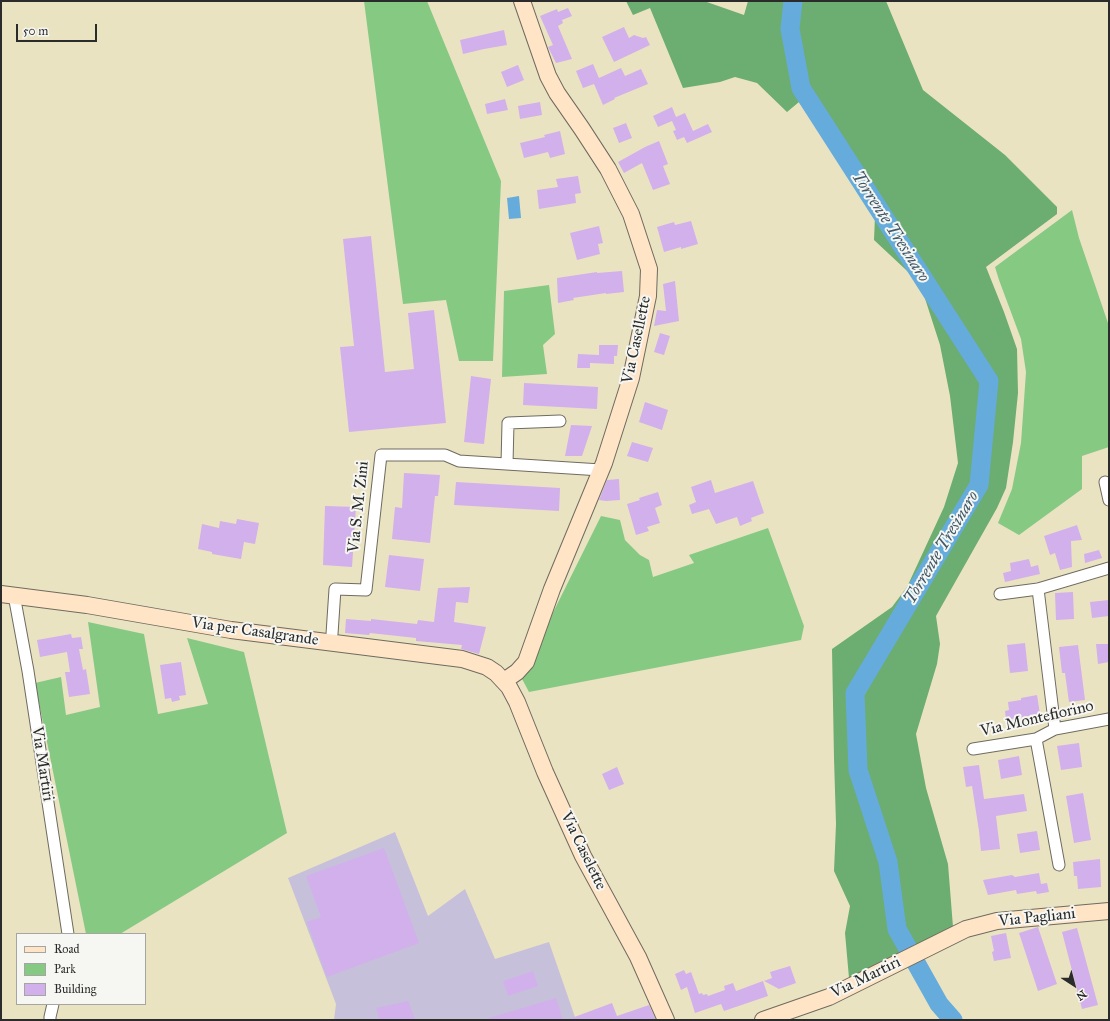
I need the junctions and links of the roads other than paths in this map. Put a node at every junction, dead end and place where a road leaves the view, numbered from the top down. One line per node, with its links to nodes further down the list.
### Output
1 (522, 1): 4 (street, Via Casellette)
2 (560, 421): 3 (street)
3 (508, 464): 4 (street, Via S. M. Zini); 11 (street, Via S. M. Zini)
4 (601, 470): 12 (street, Via Casellette)
5 (1105, 482): 6 (street)
6 (1109, 500)
7 (1109, 568): 8 (street)
8 (1038, 589): 9 (street); 14 (street)
9 (1000, 594)
10 (7, 595): 12 (street, Via per Casalgrande); 20 (street, Via Martiri)
11 (332, 634)
12 (504, 680): 23 (street, Via Caselette)
13 (1109, 719): 14 (street, Via Montefiorino)
14 (1055, 729): 15 (street, Via Montefiorino)
15 (1036, 739): 16 (street, Via Montefiorino); 17 (street)
16 (973, 749)
17 (1059, 865)
18 (1109, 911): 19 (street, Via Pagliani)
19 (966, 929): 24 (street, Via Martiri)
20 (68, 933)
21 (52, 1005): 22 (street)
22 (50, 1020)
23 (666, 1020)
24 (763, 1020)

